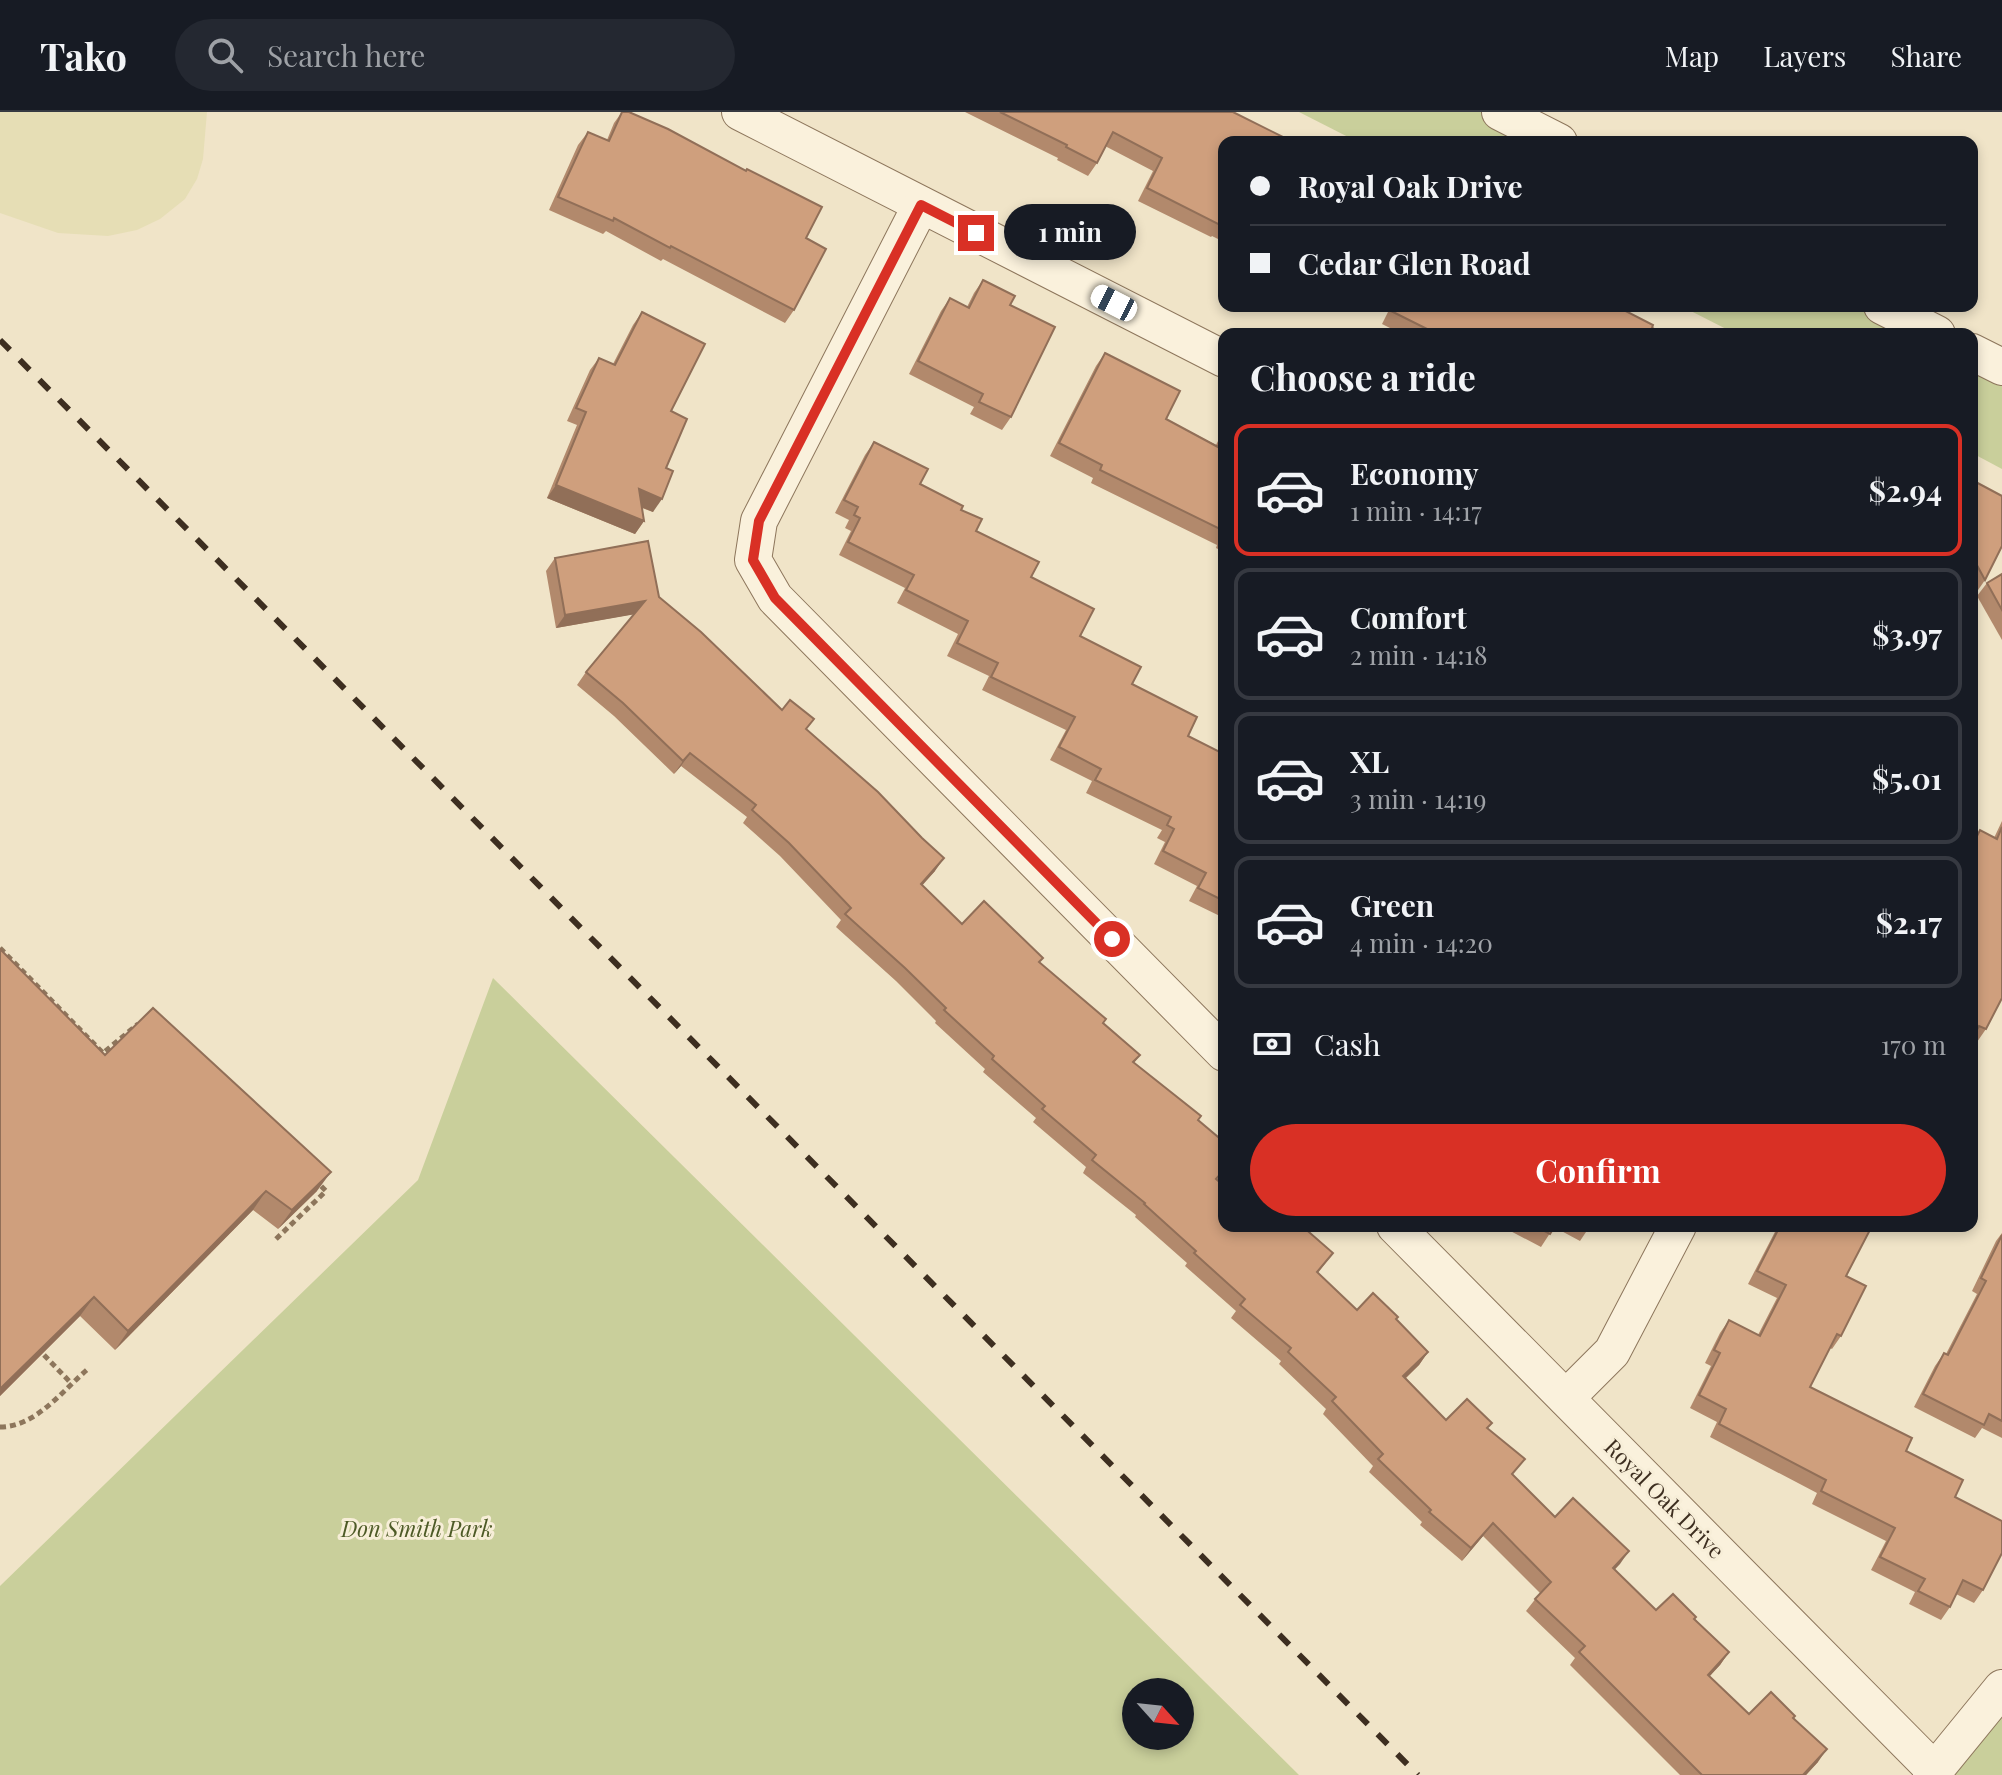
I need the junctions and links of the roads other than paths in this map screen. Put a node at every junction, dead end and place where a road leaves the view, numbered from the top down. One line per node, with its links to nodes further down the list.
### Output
1 (740, 112): 4 (street)
2 (1500, 112): 3 (street)
3 (1547, 136)
4 (921, 205): 8 (street); 10 (street)
5 (1894, 312): 6 (street)
6 (1925, 328)
7 (1978, 355): 9 (street)
8 (1218, 356)
9 (2002, 367)
10 (1218, 1047)
11 (1401, 1232): 13 (street, Royal Oak Drive)
12 (1675, 1232): 13 (street)
13 (1566, 1398): 15 (street, Royal Oak Drive)
14 (2002, 1688): 15 (street)
15 (1933, 1773)

